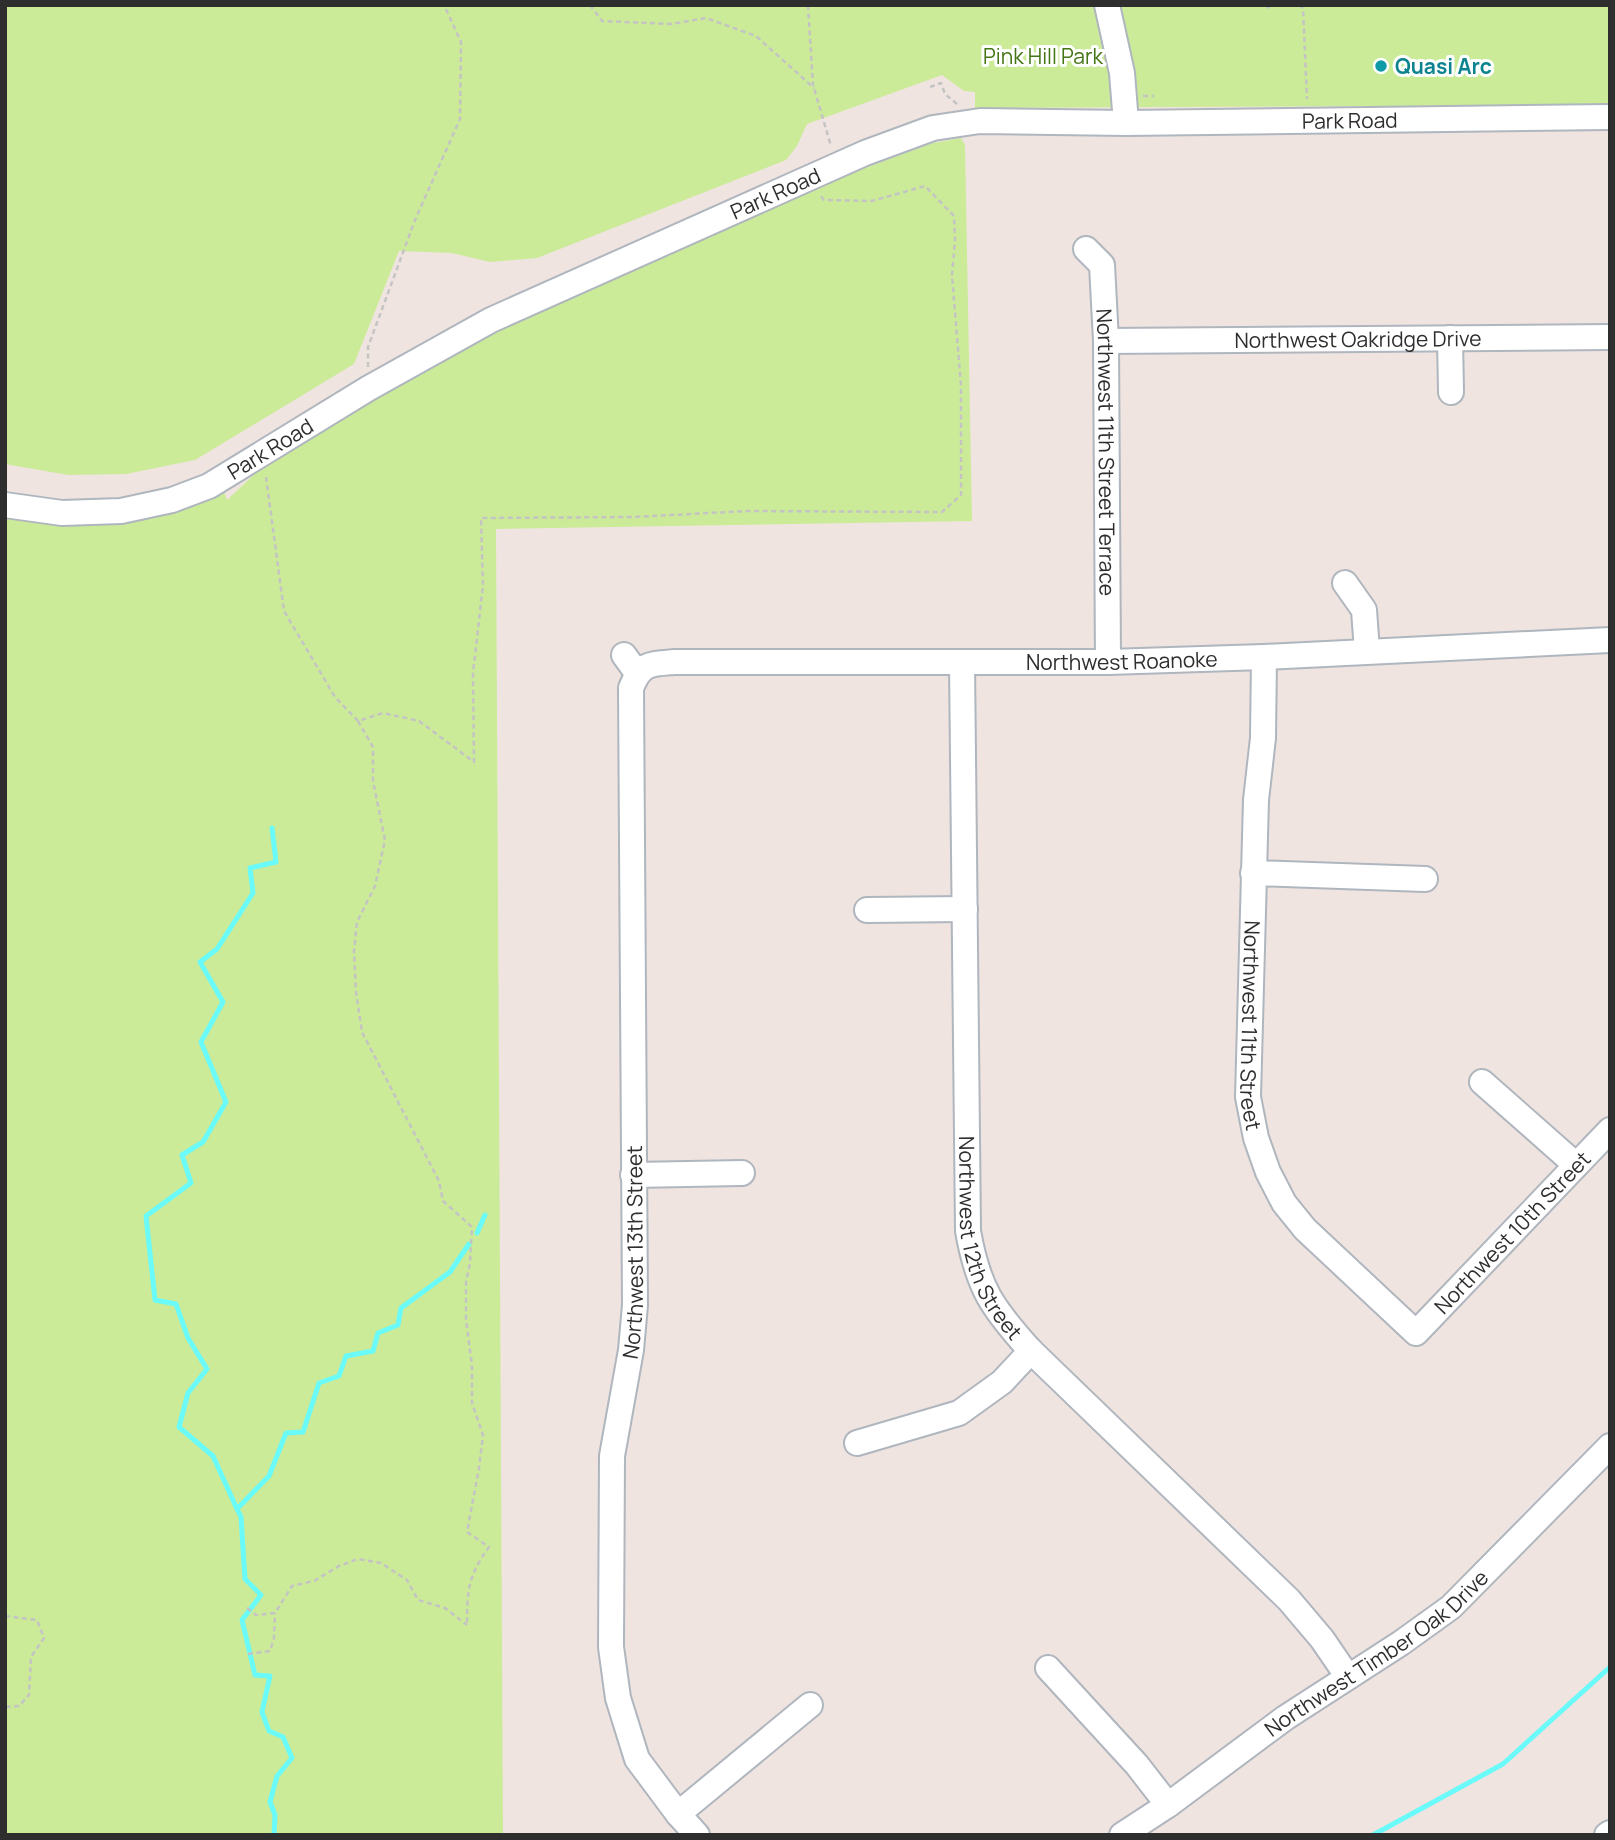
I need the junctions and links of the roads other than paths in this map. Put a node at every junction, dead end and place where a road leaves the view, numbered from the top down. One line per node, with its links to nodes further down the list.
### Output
1 (1107, 5): 3 (street)
2 (1610, 117): 3 (street, Park Road)
3 (1126, 123): 9 (street, Park Road)
4 (1086, 249): 7 (street, Northwest 11th Street Terrace)
5 (1610, 337): 6 (street, Northwest Oakridge Drive)
6 (1450, 338): 7 (street, Northwest Oakridge Drive); 8 (street)
7 (1106, 341): 15 (street, Northwest 11th Street Terrace)
8 (1451, 392)
9 (5, 505)
10 (1345, 583): 12 (street)
11 (1610, 640): 12 (street, Northwest Roanoke)
12 (1367, 651): 13 (street, Northwest Roanoke)
13 (1264, 657): 15 (street, Northwest Roanoke); 17 (street, Northwest 11th Street)
14 (962, 662): 15 (street, Northwest Roanoke); 16 (street, Northwest Roanoke); 19 (street, Northwest 12th Street)
15 (1108, 662)
16 (630, 664): 25 (street, Northwest 13th Street)
17 (1253, 873): 18 (street); 26 (street, Northwest 11th Street)
18 (1425, 879)
19 (965, 909): 20 (street); 27 (street, Northwest 12th Street)
20 (867, 910)
21 (1482, 1082): 23 (street)
22 (1610, 1130): 23 (street, Northwest 10th Street)
23 (1576, 1165): 26 (street, Northwest 10th Street)
24 (742, 1173): 25 (street)
25 (633, 1175): 34 (street, Northwest 13th Street)
26 (1416, 1333)
27 (1031, 1351): 28 (street); 31 (street, Northwest 12th Street)
28 (857, 1443)
29 (1610, 1447): 31 (street, Northwest Timber Oak Drive)
30 (1048, 1668): 33 (street)
31 (1348, 1677): 33 (street, Northwest Timber Oak Drive)
32 (810, 1705): 34 (street)
33 (1168, 1805): 36 (street, Northwest Timber Oak Drive)
34 (678, 1814): 35 (street)
35 (697, 1835)
36 (1122, 1835)

